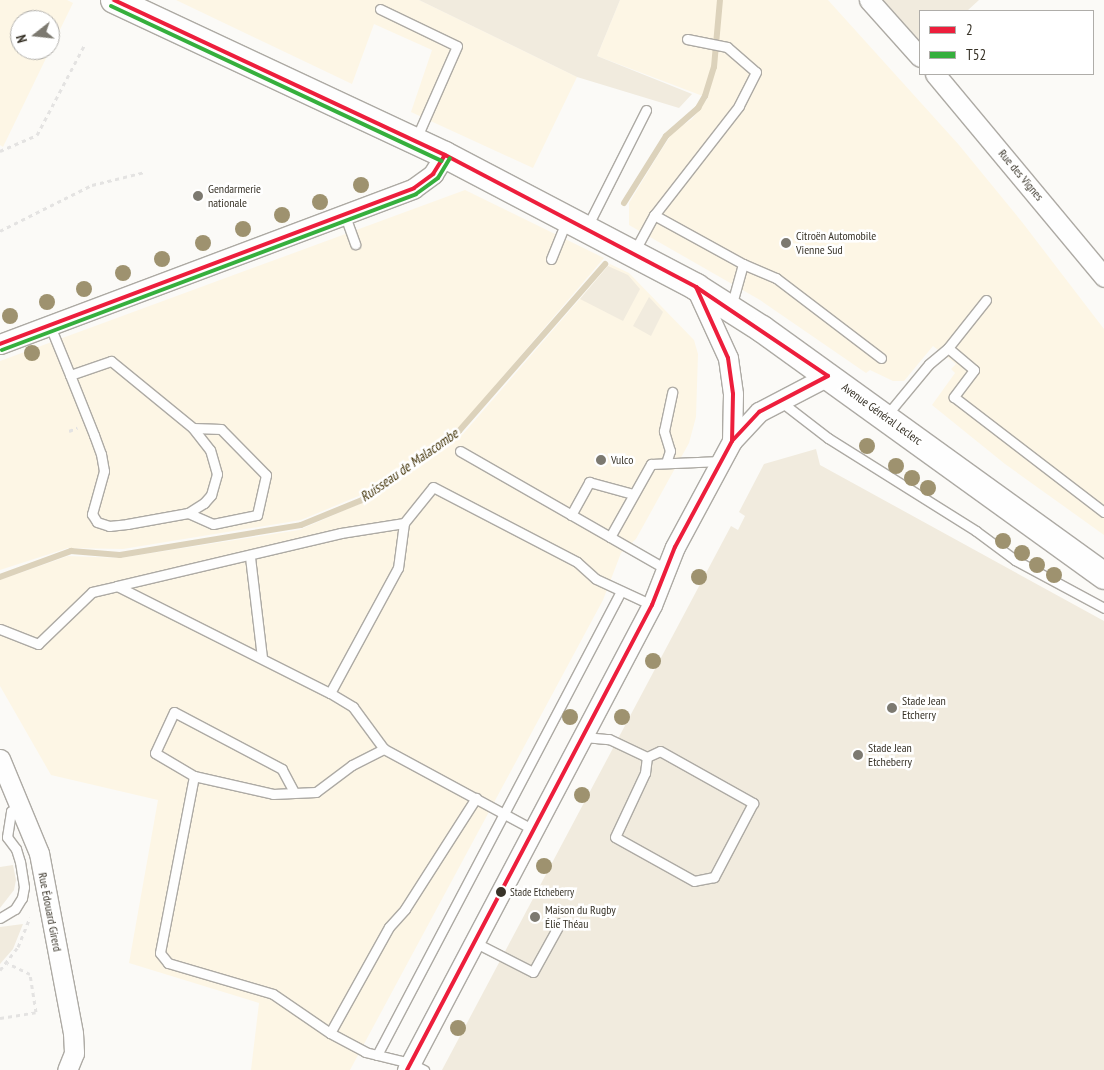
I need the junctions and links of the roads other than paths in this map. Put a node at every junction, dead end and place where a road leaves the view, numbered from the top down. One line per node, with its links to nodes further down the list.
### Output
1 (114, 0): 8 (main road, Avenue Général Leclerc)
2 (869, 0): 5 (street)
3 (380, 9): 8 (lane)
4 (687, 39): 10 (lane)
5 (919, 56)
6 (936, 75): 17 (street, Rue des Vignes)
7 (646, 110): 12 (lane)
8 (415, 140): 9 (main road, Avenue Général Leclerc)
9 (445, 155): 11 (street); 12 (main road, Avenue Général Leclerc)
10 (654, 215): 14 (lane); 16 (lane)
11 (345, 216): 13 (lane); 21 (street)
12 (576, 224): 14 (main road, Avenue Général Leclerc); 15 (lane)
13 (355, 244)
14 (633, 254): 18 (main road, Avenue Général Leclerc)
15 (551, 259)
16 (743, 264): 20 (lane); 24 (lane)
17 (1104, 277)
18 (696, 286): 20 (main road, Avenue Général Leclerc); 31 (street)
19 (986, 300): 23 (lane)
20 (731, 309): 26 (main road, Avenue Général Leclerc)
21 (50, 326): 22 (street); 25 (lane)
22 (0, 344)
23 (948, 348): 29 (lane); 36 (lane)
24 (881, 358)
25 (70, 375): 30 (lane); 37 (lane)
26 (828, 376): 28 (street); 29 (main road, Avenue Général Leclerc)
27 (672, 392): 34 (lane)
28 (778, 400): 31 (street); 47 (lane)
29 (885, 417): 43 (main road, Avenue Général Leclerc)
30 (193, 428): 37 (lane); 37 (lane)
31 (732, 441): 33 (street)
32 (460, 452): 38 (lane)
33 (722, 461): 34 (lane); 42 (street)
34 (666, 463): 35 (lane)
35 (633, 494): 38 (lane); 40 (lane)
36 (1104, 512)
37 (188, 513)
38 (571, 515): 40 (lane)
39 (404, 523): 41 (lane); 45 (lane); 50 (lane)
40 (610, 537): 42 (lane)
41 (250, 557): 44 (lane); 49 (lane)
42 (666, 569): 46 (street)
43 (1104, 576)
44 (117, 586): 48 (lane); 49 (lane)
45 (621, 592): 46 (lane); 59 (lane)
46 (652, 605): 51 (street)
47 (1104, 608)
48 (0, 629)
49 (262, 658): 50 (lane)
50 (330, 692): 52 (lane)
51 (584, 736): 53 (lane); 60 (street)
52 (384, 748): 56 (lane); 57 (lane)
53 (647, 757): 53 (lane)
54 (0, 759): 58 (street, Rue Édouard Girerd)
55 (194, 776): 56 (lane); 56 (lane); 65 (lane)
56 (294, 792)
57 (476, 798): 59 (lane); 65 (lane)
58 (22, 807): 61 (lane); 68 (street, Rue Édouard Girerd)
59 (506, 814): 60 (lane); 66 (lane)
60 (532, 829): 64 (street)
61 (3, 838): 62 (lane)
62 (0, 918)
63 (560, 923): 64 (lane)
64 (474, 942): 67 (street)
65 (330, 1033): 66 (lane)
66 (377, 1055): 67 (lane)
67 (414, 1068)
68 (67, 1070)

